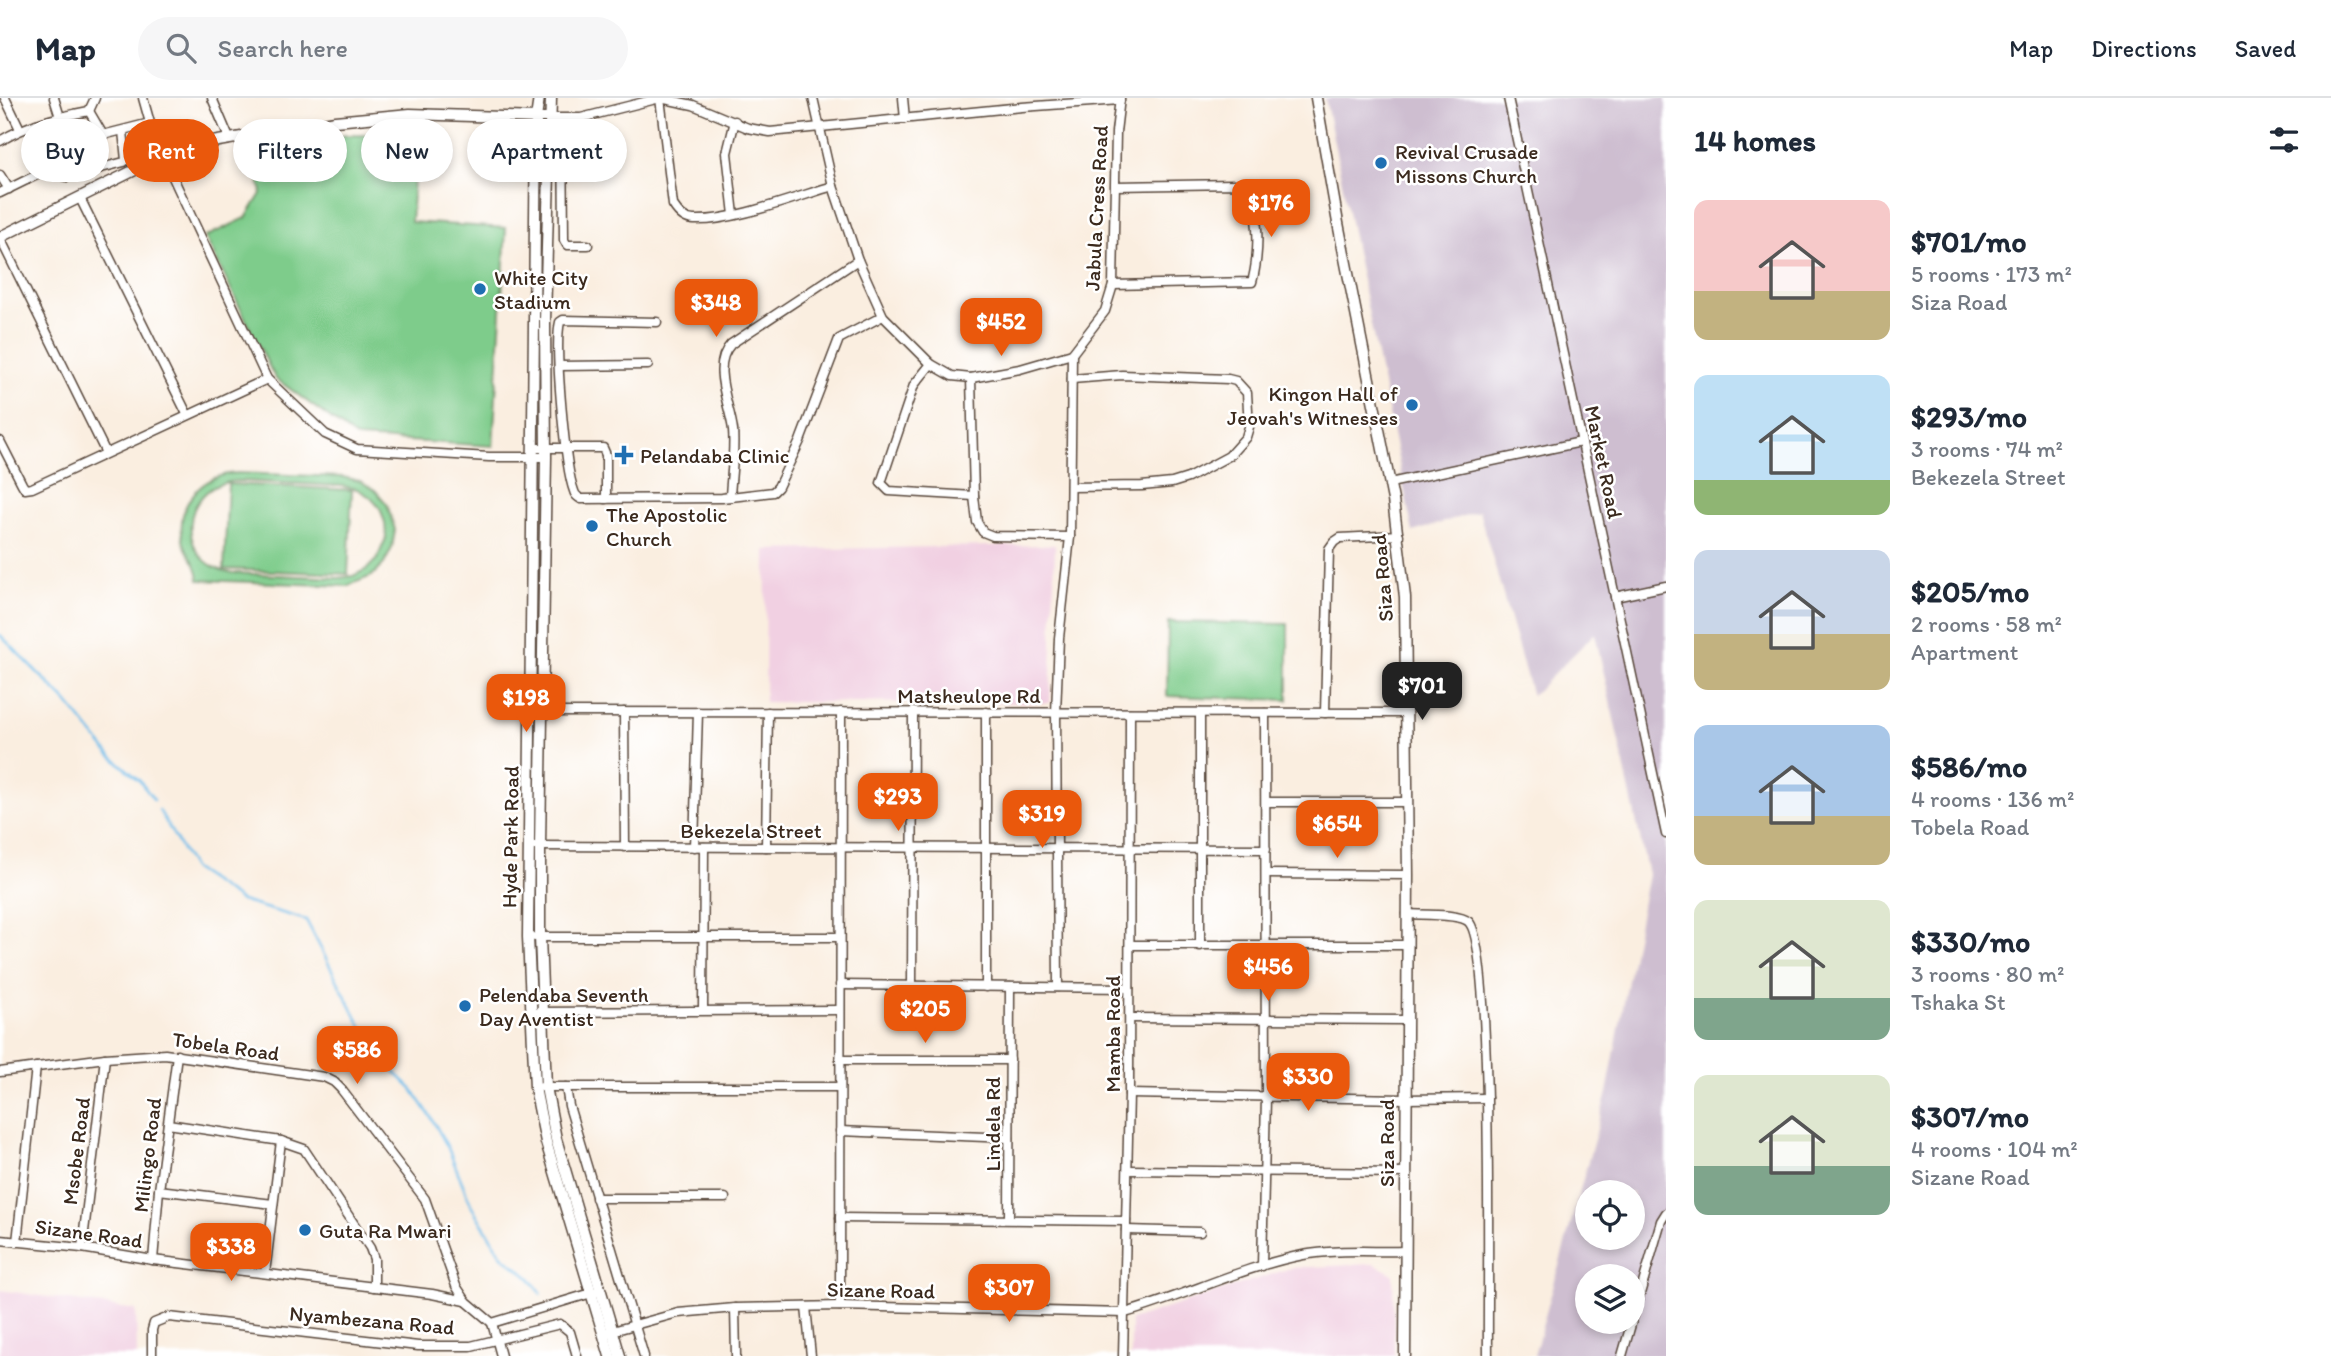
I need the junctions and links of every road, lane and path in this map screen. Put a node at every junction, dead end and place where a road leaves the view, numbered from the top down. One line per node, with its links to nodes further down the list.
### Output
1 (5, 98): 26 (street)
2 (54, 98): 16 (street)
3 (95, 98): 15 (street)
4 (143, 98): 19 (street)
5 (212, 98): 28 (street)
6 (539, 98): 17 (street, Hyde Park Road)
7 (551, 98): 21 (street, Hyde Park Road)
8 (660, 98): 22 (street); 24 (street); 41 (street)
9 (813, 98): 25 (street)
10 (904, 98): 23 (street)
11 (1316, 98): 62 (street, Siza Road)
12 (1508, 98): 57 (street, Market Road)
13 (1120, 99): 14 (street); 38 (street, Jabula Cress Road)
14 (1022, 103): 23 (street)
15 (89, 111): 16 (street); 27 (street)
16 (60, 117): 18 (street)
17 (536, 118): 20 (street); 28 (street); 60 (street, Hyde Park Road)
18 (53, 119)
19 (149, 119)
20 (542, 119)
21 (549, 119)
22 (572, 119)
23 (905, 119): 25 (street)
24 (735, 121): 25 (street); 41 (street)
25 (818, 127): 37 (street)
26 (20, 129): 30 (street)
27 (123, 131)
28 (229, 138): 29 (street)
29 (219, 140)
30 (0, 141)
31 (0, 174): 39 (street)
32 (123, 176): 40 (street)
33 (23, 182): 39 (street)
34 (175, 182): 53 (street)
35 (548, 182): 61 (street, Hyde Park Road)
36 (564, 182): 43 (street)
37 (833, 186): 41 (street); 44 (street)
38 (1116, 186): 45 (street, Jabula Cress Road); 45 (street)
39 (4, 191)
40 (80, 198): 42 (street); 55 (street)
41 (734, 215)
42 (0, 237): 59 (street)
43 (588, 245)
44 (858, 260): 46 (street); 65 (street)
45 (1113, 285): 48 (street, Jabula Cress Road)
46 (883, 316): 49 (street); 65 (street)
47 (657, 323): 51 (street)
48 (1072, 354): 52 (street); 54 (street)
49 (931, 363): 52 (street); 64 (street)
50 (649, 365): 51 (street)
51 (559, 366): 58 (street)
52 (971, 378): 64 (street)
53 (267, 379): 55 (street); 60 (street)
54 (1072, 379): 63 (street); 63 (street)
55 (187, 414): 59 (street)
56 (0, 441): 59 (street)
57 (1581, 442): 62 (street); 70 (street, Market Road)
58 (566, 447): 61 (street); 66 (street); 66 (street)
59 (106, 453)
60 (533, 453): 61 (street); 71 (street, Hyde Park Road)
61 (546, 453): 71 (street, Hyde Park Road)
62 (1390, 482): 67 (street, Siza Road)
63 (1071, 487): 68 (street)
64 (974, 496): 68 (street)
65 (730, 497): 66 (street)
66 (606, 499)
67 (1399, 535): 82 (street); 83 (street, Siza Road)
68 (1070, 537): 78 (street)
69 (1666, 586): 70 (street)
70 (1615, 597): 86 (street, Market Road)
71 (537, 712): 72 (street, Matsheulope Rd); 87 (street, Hyde Park Road)
72 (624, 712): 73 (street, Matsheulope Rd); 88 (street)
73 (698, 712): 74 (street, Matsheulope Rd); 89 (street)
74 (768, 712): 75 (street, Matsheulope Rd); 91 (street)
75 (841, 712): 76 (street, Matsheulope Rd); 92 (street)
76 (913, 712): 77 (street, Matsheulope Rd); 93 (street)
77 (986, 712): 78 (street, Matsheulope Rd); 94 (street)
78 (1056, 713): 79 (street, Matsheulope Rd); 95 (street)
79 (1130, 713): 80 (street, Matsheulope Rd); 96 (street, Mamba Road)
80 (1200, 713): 81 (street, Matsheulope Rd); 97 (street)
81 (1265, 713): 82 (street, Matsheulope Rd); 84 (street)
82 (1325, 713): 83 (street, Matsheulope Rd)
83 (1407, 713): 85 (street, Siza Road)
84 (1266, 802): 85 (street); 98 (street)
85 (1406, 802): 100 (street, Siza Road)
86 (1666, 834)
87 (535, 846): 88 (street, Bekezela Street); 102 (street, Hyde Park Road); 103 (street, Hyde Park Road)
88 (625, 847): 89 (street, Bekezela Street)
89 (694, 847): 90 (street, Bekezela Street)
90 (704, 847): 91 (street, Bekezela Street); 104 (street)
91 (766, 847): 92 (street, Bekezela Street)
92 (841, 848): 93 (street, Bekezela Street); 105 (street)
93 (913, 848): 94 (street, Bekezela Street); 111 (street)
94 (986, 848): 95 (street, Bekezela Street); 112 (street)
95 (1057, 849): 96 (street, Bekezela Street); 114 (street)
96 (1129, 849): 97 (street, Bekezela Street); 106 (street, Mamba Road)
97 (1201, 849): 98 (street, Bekezela Street); 109 (street)
98 (1266, 849): 99 (street)
99 (1266, 874): 100 (street); 107 (street)
100 (1408, 875): 101 (street, Siza Road)
101 (1407, 914): 108 (street, Siza Road); 135 (street)
102 (528, 937): 103 (street); 118 (street, Hyde Park Road)
103 (540, 937): 104 (street); 119 (street, Hyde Park Road)
104 (702, 937): 105 (street); 116 (street)
105 (841, 937): 110 (street)
106 (1130, 945): 109 (street); 115 (street, Mamba Road)
107 (1266, 945): 108 (street); 109 (street); 121 (street)
108 (1406, 945): 122 (street, Siza Road)
109 (1200, 946)
110 (840, 985): 111 (street); 117 (street)
111 (912, 986): 112 (street)
112 (986, 987): 113 (street)
113 (1010, 987): 114 (street); 126 (street, Lindela Rd)
114 (1058, 988): 115 (street)
115 (1129, 988): 120 (street, Mamba Road)
116 (703, 1010): 117 (street); 119 (street)
117 (840, 1010): 125 (street)
118 (530, 1012): 119 (street); 129 (street, Hyde Park Road)
119 (543, 1012): 130 (street, Hyde Park Road)
120 (1130, 1018): 121 (street); 133 (street, Mamba Road)
121 (1265, 1018): 122 (street); 134 (street)
122 (1406, 1020): 136 (street, Siza Road)
123 (177, 1055): 124 (street, Tobela Road); 137 (street, Milingo Road); 164 (street, Tobela Road)
124 (105, 1058): 127 (street, Tobela Road); 155 (street, Msobe Road)
125 (840, 1060): 126 (street); 132 (street)
126 (1010, 1060): 139 (street, Lindela Rd)
127 (36, 1067): 128 (street, Tobela Road); 154 (street)
128 (0, 1072)
129 (535, 1087): 130 (street); 163 (street, Hyde Park Road)
130 (546, 1087): 131 (street); 162 (street, Hyde Park Road)
131 (566, 1087): 132 (street); 145 (street)
132 (840, 1087): 138 (street)
133 (1129, 1094): 134 (street); 141 (street, Mamba Road)
134 (1266, 1098): 136 (street); 142 (street)
135 (1487, 1098): 136 (street); 186 (street)
136 (1405, 1099): 143 (street, Siza Road)
137 (167, 1124): 140 (street); 144 (street, Milingo Road)
138 (840, 1132): 139 (street); 149 (street)
139 (1009, 1138): 150 (street, Lindela Rd)
140 (281, 1141): 147 (street); 161 (street)
141 (1128, 1170): 142 (street); 151 (street, Mamba Road)
142 (1265, 1172): 143 (street); 158 (street)
143 (1406, 1173): 156 (street, Siza Road)
144 (159, 1190): 147 (street); 157 (street, Milingo Road)
145 (596, 1198): 146 (street); 170 (street)
146 (725, 1198)
147 (273, 1204): 159 (street)
148 (1666, 1213): 160 (street)
149 (840, 1218): 150 (street); 165 (street)
150 (1009, 1218): 151 (street)
151 (1126, 1225): 152 (street); 168 (street, Mamba Road)
152 (1200, 1232)
153 (0, 1240): 154 (street, Sizane Road)
154 (17, 1242): 155 (street, Sizane Road)
155 (82, 1248): 157 (street, Sizane Road)
156 (1405, 1251): 158 (street, Sizane Road); 185 (street, Siza Road)
157 (153, 1260): 159 (street, Sizane Road)
158 (1262, 1266): 168 (street, Sizane Road)
159 (265, 1273): 161 (street, Sizane Road)
160 (1645, 1276)
161 (374, 1287): 164 (street, Sizane Road)
162 (601, 1290): 163 (street); 171 (street, Hyde Park Road)
163 (590, 1293): 169 (street); 171 (street, Hyde Park Road)
164 (466, 1301): 169 (street, Tobela Road)
165 (840, 1306): 166 (street, Sizane Road); 168 (street, Sizane Road)
166 (806, 1307): 167 (street, Sizane Road); 183 (street)
167 (734, 1308): 170 (street, Sizane Road); 182 (street)
168 (1125, 1312): 184 (street, Mamba Road)
169 (492, 1323): 173 (street)
170 (634, 1324): 171 (street, Sizane Road); 181 (street)
171 (607, 1332): 179 (street, Hyde Park Road); 180 (street, Hyde Park Road)
172 (1628, 1334): 187 (street)
173 (496, 1340): 174 (street, Nyambezana Road); 177 (street); 178 (street, Nyambezana Road)
174 (418, 1346): 175 (street, Nyambezana Road); 176 (street)
175 (152, 1356)
176 (421, 1356)
177 (501, 1356)
178 (577, 1356)
179 (610, 1356)
180 (620, 1356)
181 (644, 1356)
182 (736, 1356)
183 (811, 1356)
184 (1123, 1356)
185 (1405, 1356)
186 (1488, 1356)
187 (1622, 1356)

